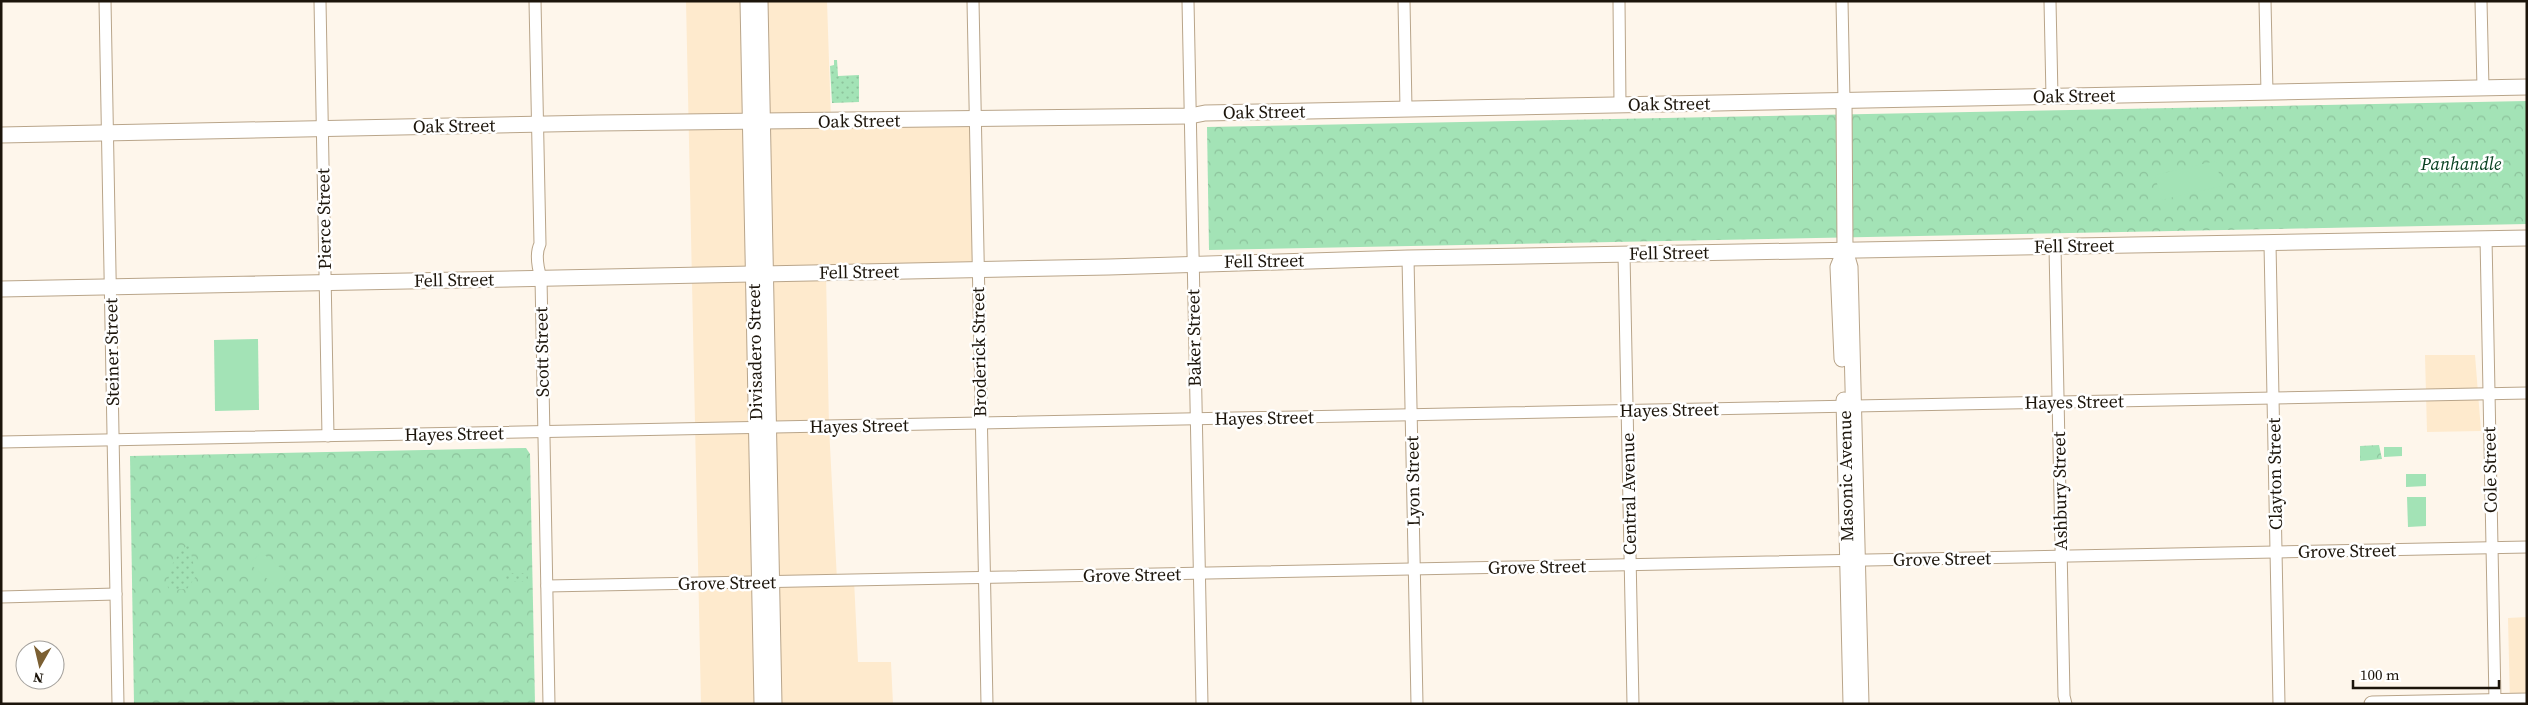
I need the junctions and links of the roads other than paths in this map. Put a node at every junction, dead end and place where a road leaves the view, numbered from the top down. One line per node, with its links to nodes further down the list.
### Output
1 (105, 1): 26 (street, Steiner Street)
2 (320, 1): 25 (street, Pierce Street)
3 (535, 1): 24 (street, Scott Street)
4 (748, 1): 23 (main road, Divisadero Street)
5 (760, 1): 23 (main road, Divisadero Street)
6 (973, 1): 22 (street, Broderick Street)
7 (1188, 1): 21 (street, Baker Street)
8 (1404, 1): 20 (street)
9 (1618, 1): 19 (street)
10 (1842, 1): 18 (street, Masonic Avenue)
11 (2050, 1): 17 (street)
12 (2265, 1): 16 (street)
13 (2481, 1): 15 (street)
14 (2527, 87): 15 (main road, Oak Street)
15 (2483, 88): 16 (main road, Oak Street)
16 (2267, 93): 17 (main road, Oak Street)
17 (2052, 97): 18 (main road, Oak Street)
18 (1844, 101): 19 (main road, Oak Street); 32 (main road, Masonic Avenue)
19 (1620, 105): 20 (main road, Oak Street)
20 (1406, 109): 21 (main road, Oak Street)
21 (1190, 116): 22 (main road, Oak Street); 35 (street, Baker Street)
22 (974, 119): 23 (main road, Oak Street); 36 (street, Broderick Street)
23 (756, 122): 24 (main road, Oak Street); 37 (main road, Divisadero Street)
24 (538, 124): 25 (main road, Oak Street); 38 (street, Scott Street)
25 (322, 128): 26 (main road, Oak Street); 39 (street, Pierce Street)
26 (107, 132): 27 (main road, Oak Street); 40 (street, Steiner Street)
27 (1, 134)
28 (2486, 238): 29 (main road, Fell Street); 30 (main road, Fell Street); 43 (street, Cole Street)
29 (2527, 238)
30 (2270, 244): 31 (main road, Fell Street); 44 (street, Clayton Street)
31 (2055, 247): 32 (main road, Fell Street); 45 (street, Ashbury Street)
32 (1845, 250): 33 (main road, Fell Street); 46 (main road, Masonic Avenue)
33 (1624, 254): 34 (main road, Fell Street); 47 (street, Central Avenue)
34 (1408, 258): 35 (main road, Fell Street); 48 (street, Lyon Street)
35 (1193, 264): 36 (main road, Fell Street); 49 (street, Baker Street)
36 (978, 270): 37 (main road, Fell Street); 50 (street, Broderick Street)
37 (759, 274): 38 (main road, Fell Street); 51 (main road, Divisadero Street)
38 (541, 278): 39 (main road, Fell Street); 52 (street, Scott Street)
39 (325, 282): 40 (main road, Fell Street); 53 (street, Pierce Street)
40 (110, 287): 41 (main road, Fell Street); 54 (street, Steiner Street)
41 (1, 289)
42 (2527, 393): 43 (street, Hayes Street)
43 (2489, 394): 44 (street, Hayes Street); 56 (street, Cole Street)
44 (2273, 398): 45 (street, Hayes Street); 58 (street, Clayton Street)
45 (2058, 403): 46 (street, Hayes Street); 59 (street, Ashbury Street)
46 (1849, 407): 47 (street, Hayes Street); 60 (main road, Masonic Avenue)
47 (1627, 411): 48 (street, Hayes Street); 61 (street, Central Avenue)
48 (1411, 415): 49 (street, Hayes Street); 62 (street, Lyon Street)
49 (1196, 419): 50 (street, Hayes Street); 63 (street, Baker Street)
50 (981, 424): 51 (street, Hayes Street); 64 (street, Broderick Street)
51 (762, 428): 52 (street, Hayes Street); 65 (main road, Divisadero Street)
52 (544, 432): 53 (street, Hayes Street); 66 (street, Scott Street)
53 (328, 436): 54 (street, Hayes Street)
54 (113, 440): 55 (street, Hayes Street); 67 (street, Steiner Street)
55 (1, 442)
56 (2492, 548): 57 (street, Grove Street); 58 (street, Grove Street); 69 (street, Cole Street)
57 (2527, 548)
58 (2276, 552): 59 (street, Grove Street); 82 (street, Clayton Street)
59 (2061, 557): 60 (street, Grove Street); 81 (street, Ashbury Street)
60 (1853, 561): 61 (street, Grove Street); 79 (main road, Masonic Avenue); 80 (main road, Masonic Avenue)
61 (1630, 565): 62 (street, Grove Street); 78 (street, Central Avenue)
62 (1414, 569): 63 (street, Grove Street); 77 (street, Lyon Street)
63 (1199, 574): 64 (street, Grove Street); 76 (street, Baker Street)
64 (984, 578): 65 (street, Grove Street); 75 (street, Broderick Street)
65 (765, 582): 66 (street, Grove Street); 73 (main road, Divisadero Street); 74 (main road, Divisadero Street)
66 (547, 586): 72 (street, Scott Street)
67 (116, 594): 68 (street); 71 (street, Steiner Street)
68 (1, 597)
69 (2495, 701): 70 (main road); 83 (main road)
70 (2527, 701)
71 (118, 704)
72 (549, 704)
73 (762, 704)
74 (774, 704)
75 (987, 704)
76 (1202, 704)
77 (1417, 704)
78 (1633, 704)
79 (1850, 704)
80 (1861, 704)
81 (2066, 704)
82 (2279, 704)
83 (2372, 704)

